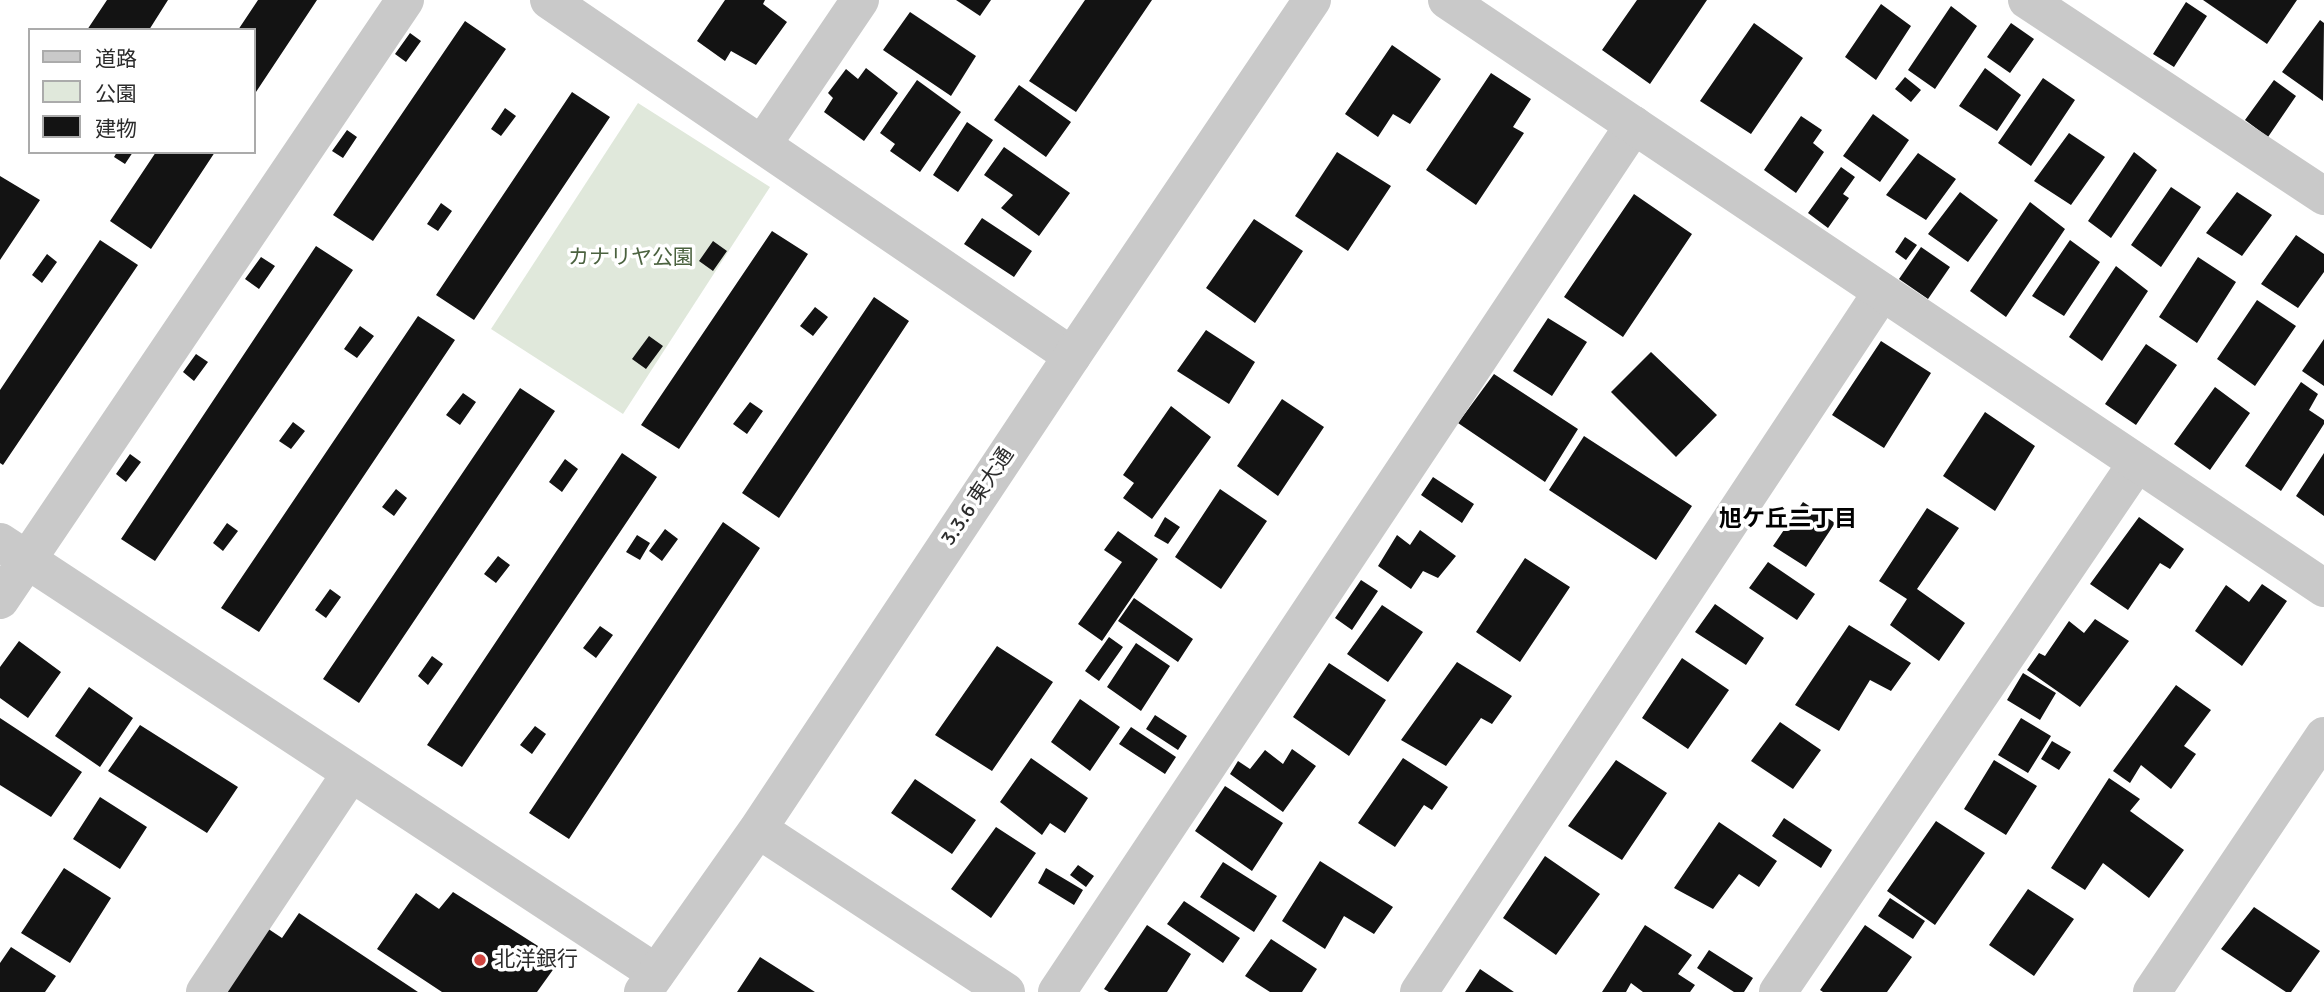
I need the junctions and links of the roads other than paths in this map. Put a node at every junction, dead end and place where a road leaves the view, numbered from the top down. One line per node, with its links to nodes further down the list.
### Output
1 (405, 0): 13 (street)
2 (549, 0): 8 (street)
3 (860, 0): 8 (street)
4 (1312, 0): 11 (street, 3.3.6 東大通)
5 (1447, 0): 7 (street)
6 (2027, 0): 9 (street)
7 (1634, 125): 10 (street); 22 (street)
8 (762, 145): 11 (street)
9 (2324, 196)
10 (1882, 292): 12 (street); 23 (street)
11 (1072, 356): 18 (street, 3.3.6 東大通)
12 (2137, 463): 14 (street); 24 (street)
13 (14, 551): 15 (street); 17 (street)
14 (2324, 588)
15 (0, 600)
16 (2324, 736): 25 (street)
17 (351, 773): 19 (street); 20 (street)
18 (758, 829): 19 (street, 3.3.6 東大通); 21 (street)
19 (650, 982)
20 (205, 992)
21 (1006, 992)
22 (1057, 992)
23 (1419, 992)
24 (1779, 992)
25 (2152, 992)

